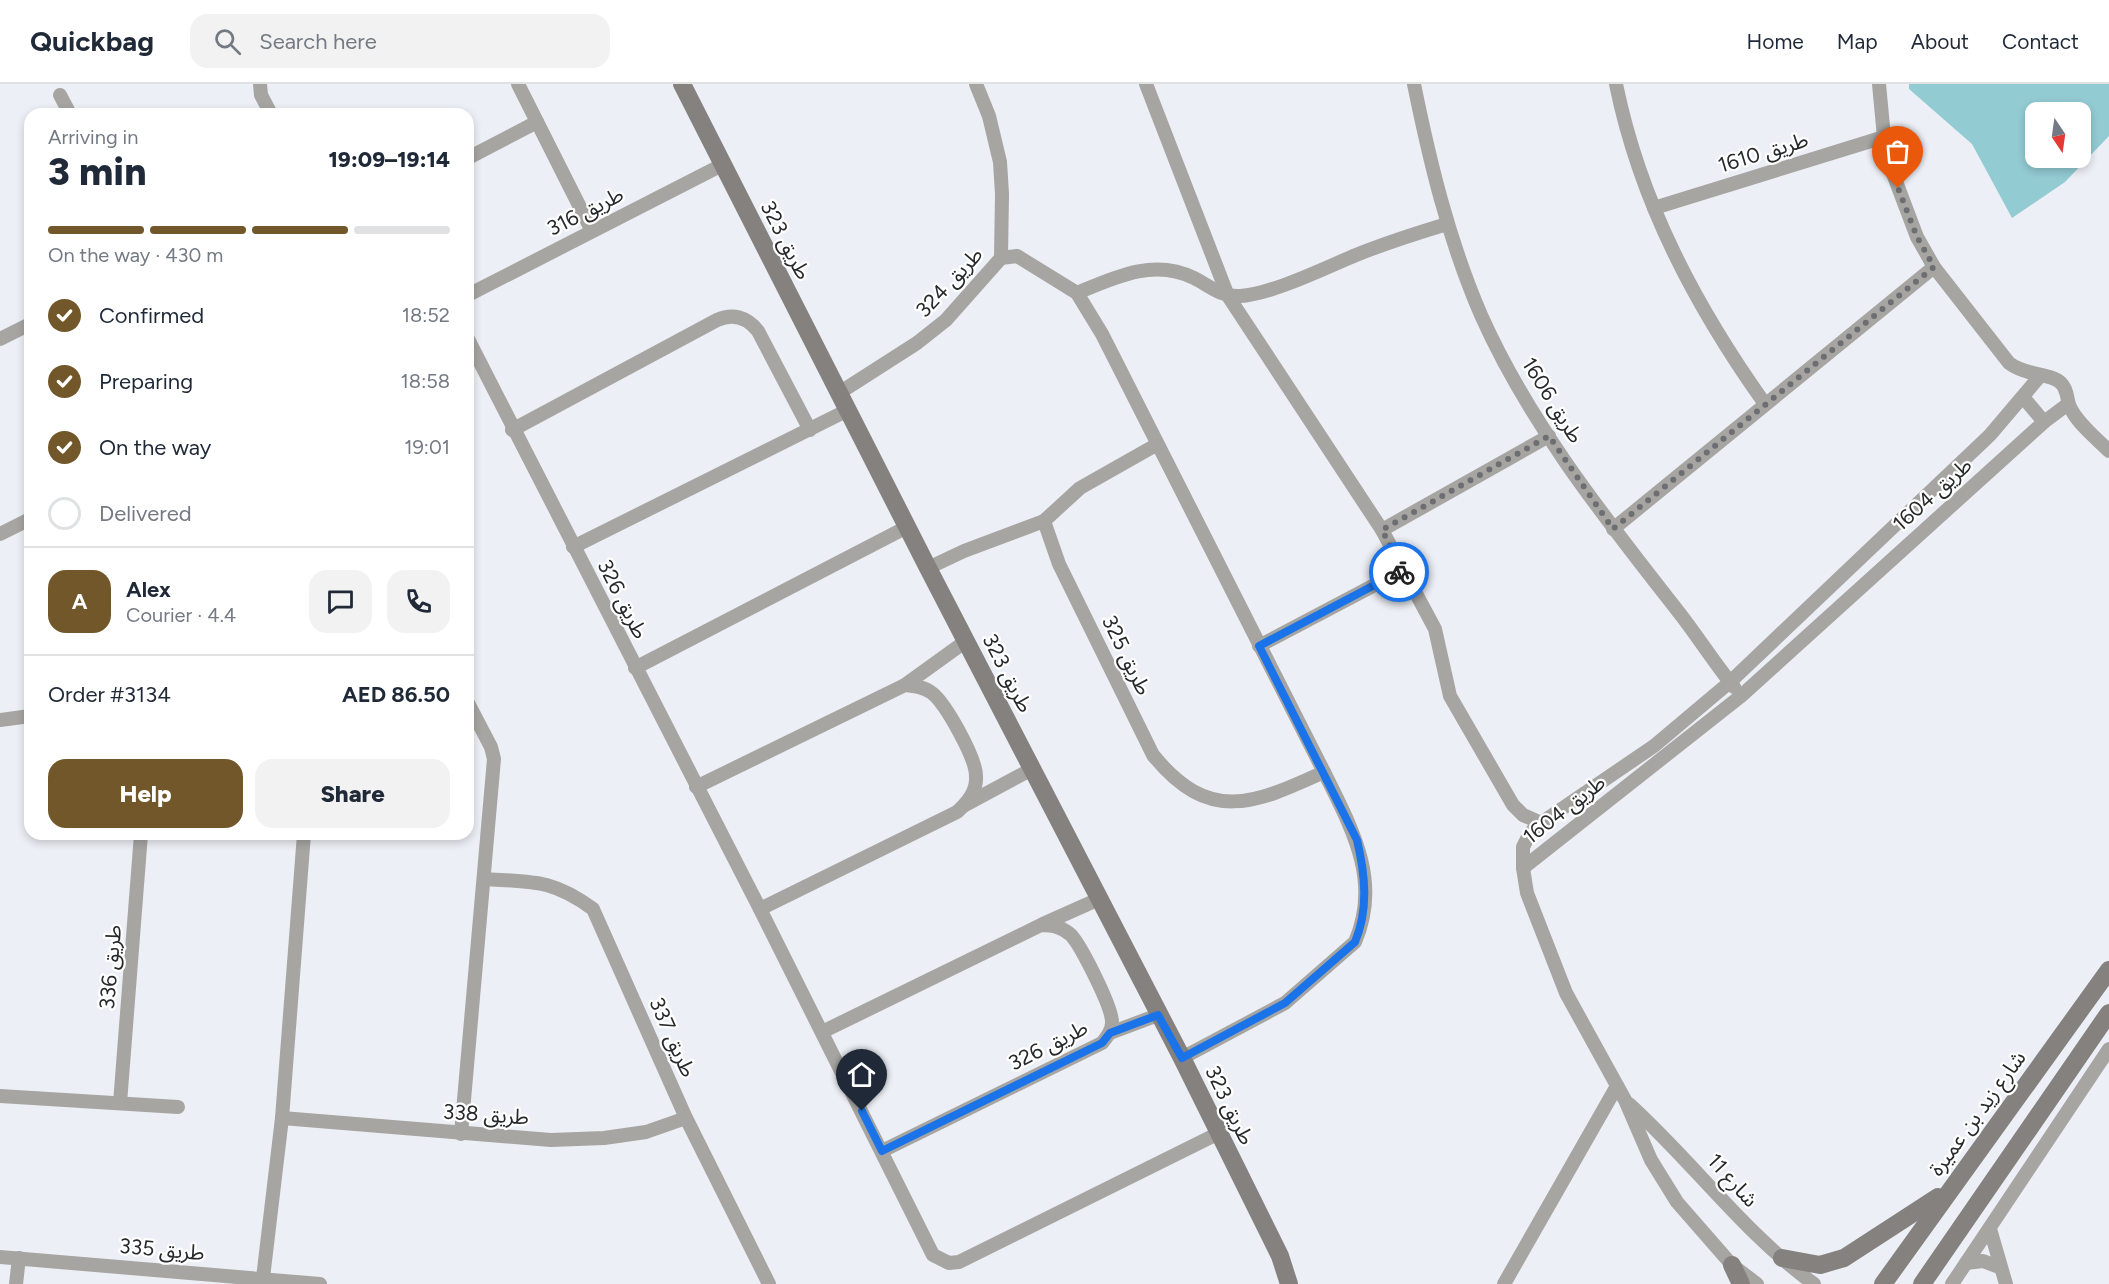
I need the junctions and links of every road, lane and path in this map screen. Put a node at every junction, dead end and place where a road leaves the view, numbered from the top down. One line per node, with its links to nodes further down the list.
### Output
1 (260, 84): 11 (street)
2 (518, 84): 12 (street)
3 (682, 84): 15 (street, طريق 323)
4 (976, 84): 19 (street, طريق 324)
5 (1146, 84): 23 (street)
6 (1414, 84): 17 (street, طريق 1606)
7 (1616, 84): 16 (street)
8 (1879, 84): 13 (street)
9 (60, 94): 10 (street)
10 (67, 108)
11 (268, 108)
12 (537, 122): 14 (street); 18 (street)
13 (1884, 137): 16 (street, طريق 1610); 20 (street)
14 (474, 155)
15 (722, 165): 18 (street, طريق 316); 28 (street, طريق 323)
16 (1654, 208): 30 (street)
17 (1447, 224): 23 (street); 36 (street, طريق 1606)
18 (592, 231): 21 (street, طريق 316)
19 (1001, 258): 22 (street); 28 (street, طريق 324)
20 (1934, 267): 27 (street); 30 (street)
21 (474, 292)
22 (1077, 293): 23 (street); 37 (street)
23 (1228, 296): 43 (street)
24 (24, 327): 25 (street)
25 (0, 339)
26 (474, 351): 34 (street, طريق 326)
27 (2040, 376): 29 (street, طريق 1604); 31 (street)
28 (839, 393): 32 (street, طريق 323)
29 (2023, 398): 33 (street); 51 (street, طريق 1604)
30 (1765, 404): 42 (street)
31 (2068, 404): 33 (street, طريق 1604); 38 (street)
32 (849, 410): 35 (street); 41 (street, طريق 323)
33 (2044, 422): 53 (street, طريق 1604)
34 (512, 430): 35 (street); 45 (street, طريق 326)
35 (810, 430): 45 (street)
36 (1549, 436): 42 (street, طريق 1606); 43 (street)
37 (1156, 445): 39 (street); 49 (street)
38 (2109, 451)
39 (1044, 521): 46 (street); 58 (street, طريق 325)
40 (24, 522): 44 (street)
41 (907, 527): 46 (street, طريق 323); 50 (street)
42 (1613, 529): 51 (street, طريق 1606)
43 (1382, 530): 47 (street)
44 (0, 534)
45 (573, 548): 50 (street, طريق 326)
46 (928, 568): 48 (street, طريق 323)
47 (1403, 570): 49 (street); 61 (street)
48 (966, 641): 52 (street); 57 (street, طريق 323)
49 (1259, 646): 58 (street)
50 (635, 668): 59 (street, طريق 326)
51 (1730, 682): 53 (street, طريق 1606); 61 (street, طريق 1604)
52 (906, 685): 59 (street); 60 (street)
53 (1741, 696): 64 (street, طريق 1604)
54 (474, 714): 65 (street)
55 (24, 717): 56 (street)
56 (0, 720)
57 (1032, 769): 60 (street); 66 (street, طريق 323)
58 (1324, 772): 75 (street)
59 (696, 787): 67 (street, طريق 326)
60 (965, 805): 67 (street)
61 (1541, 823): 64 (street, طريق 1604)
62 (141, 840): 79 (street, طريق 336)
63 (304, 840): 81 (street)
64 (1523, 868): 76 (street, شارع 11)
65 (484, 879): 82 (street, طريق 337); 84 (street)
66 (1099, 899): 68 (street); 71 (street, طريق 323)
67 (760, 909): 72 (street, طريق 326)
68 (1041, 924): 72 (street); 73 (street, طريق 326)
69 (2109, 970): 86 (street, شارع زيد بن عميرة)
70 (2109, 1013): 104 (street)
71 (1158, 1015): 73 (street); 75 (street, طريق 323)
72 (822, 1032): 85 (street, طريق 326)
73 (1110, 1033): 85 (street, طريق 326)
74 (2109, 1049): 87 (street)
75 (1182, 1058): 83 (street, طريق 323)
76 (1617, 1086): 78 (street, شارع 11); 99 (street)
77 (0, 1096): 79 (street)
78 (1625, 1100): 90 (street, شارع 11); 92 (street, شارع 11)
79 (120, 1103): 80 (street)
80 (178, 1107)
81 (282, 1118): 84 (street, طريق 338); 94 (street)
82 (686, 1118): 84 (street, طريق 338); 97 (street, طريق 337)
83 (1219, 1133): 85 (street, طريق 326); 98 (street, طريق 323)
84 (461, 1134)
85 (882, 1151)
86 (1948, 1191): 90 (street); 103 (street, شارع زيد بن عميرة)
87 (1990, 1229): 91 (street); 93 (street)
88 (0, 1257): 89 (street, طريق 335)
89 (19, 1258): 94 (street, طريق 335); 95 (street)
90 (1782, 1258): 102 (street, شارع 11)
91 (1966, 1263): 93 (street); 105 (street)
92 (1732, 1264): 100 (street); 101 (street, شارع 11)
93 (1999, 1267): 106 (street)
94 (263, 1278): 96 (street, طريق 335)
95 (16, 1284)
96 (320, 1284)
97 (769, 1284)
98 (1288, 1284)
99 (1504, 1284)
100 (1742, 1284)
101 (1756, 1284)
102 (1814, 1284)
103 (1883, 1284)
104 (1922, 1284)
105 (1952, 1284)
106 (2006, 1284)

